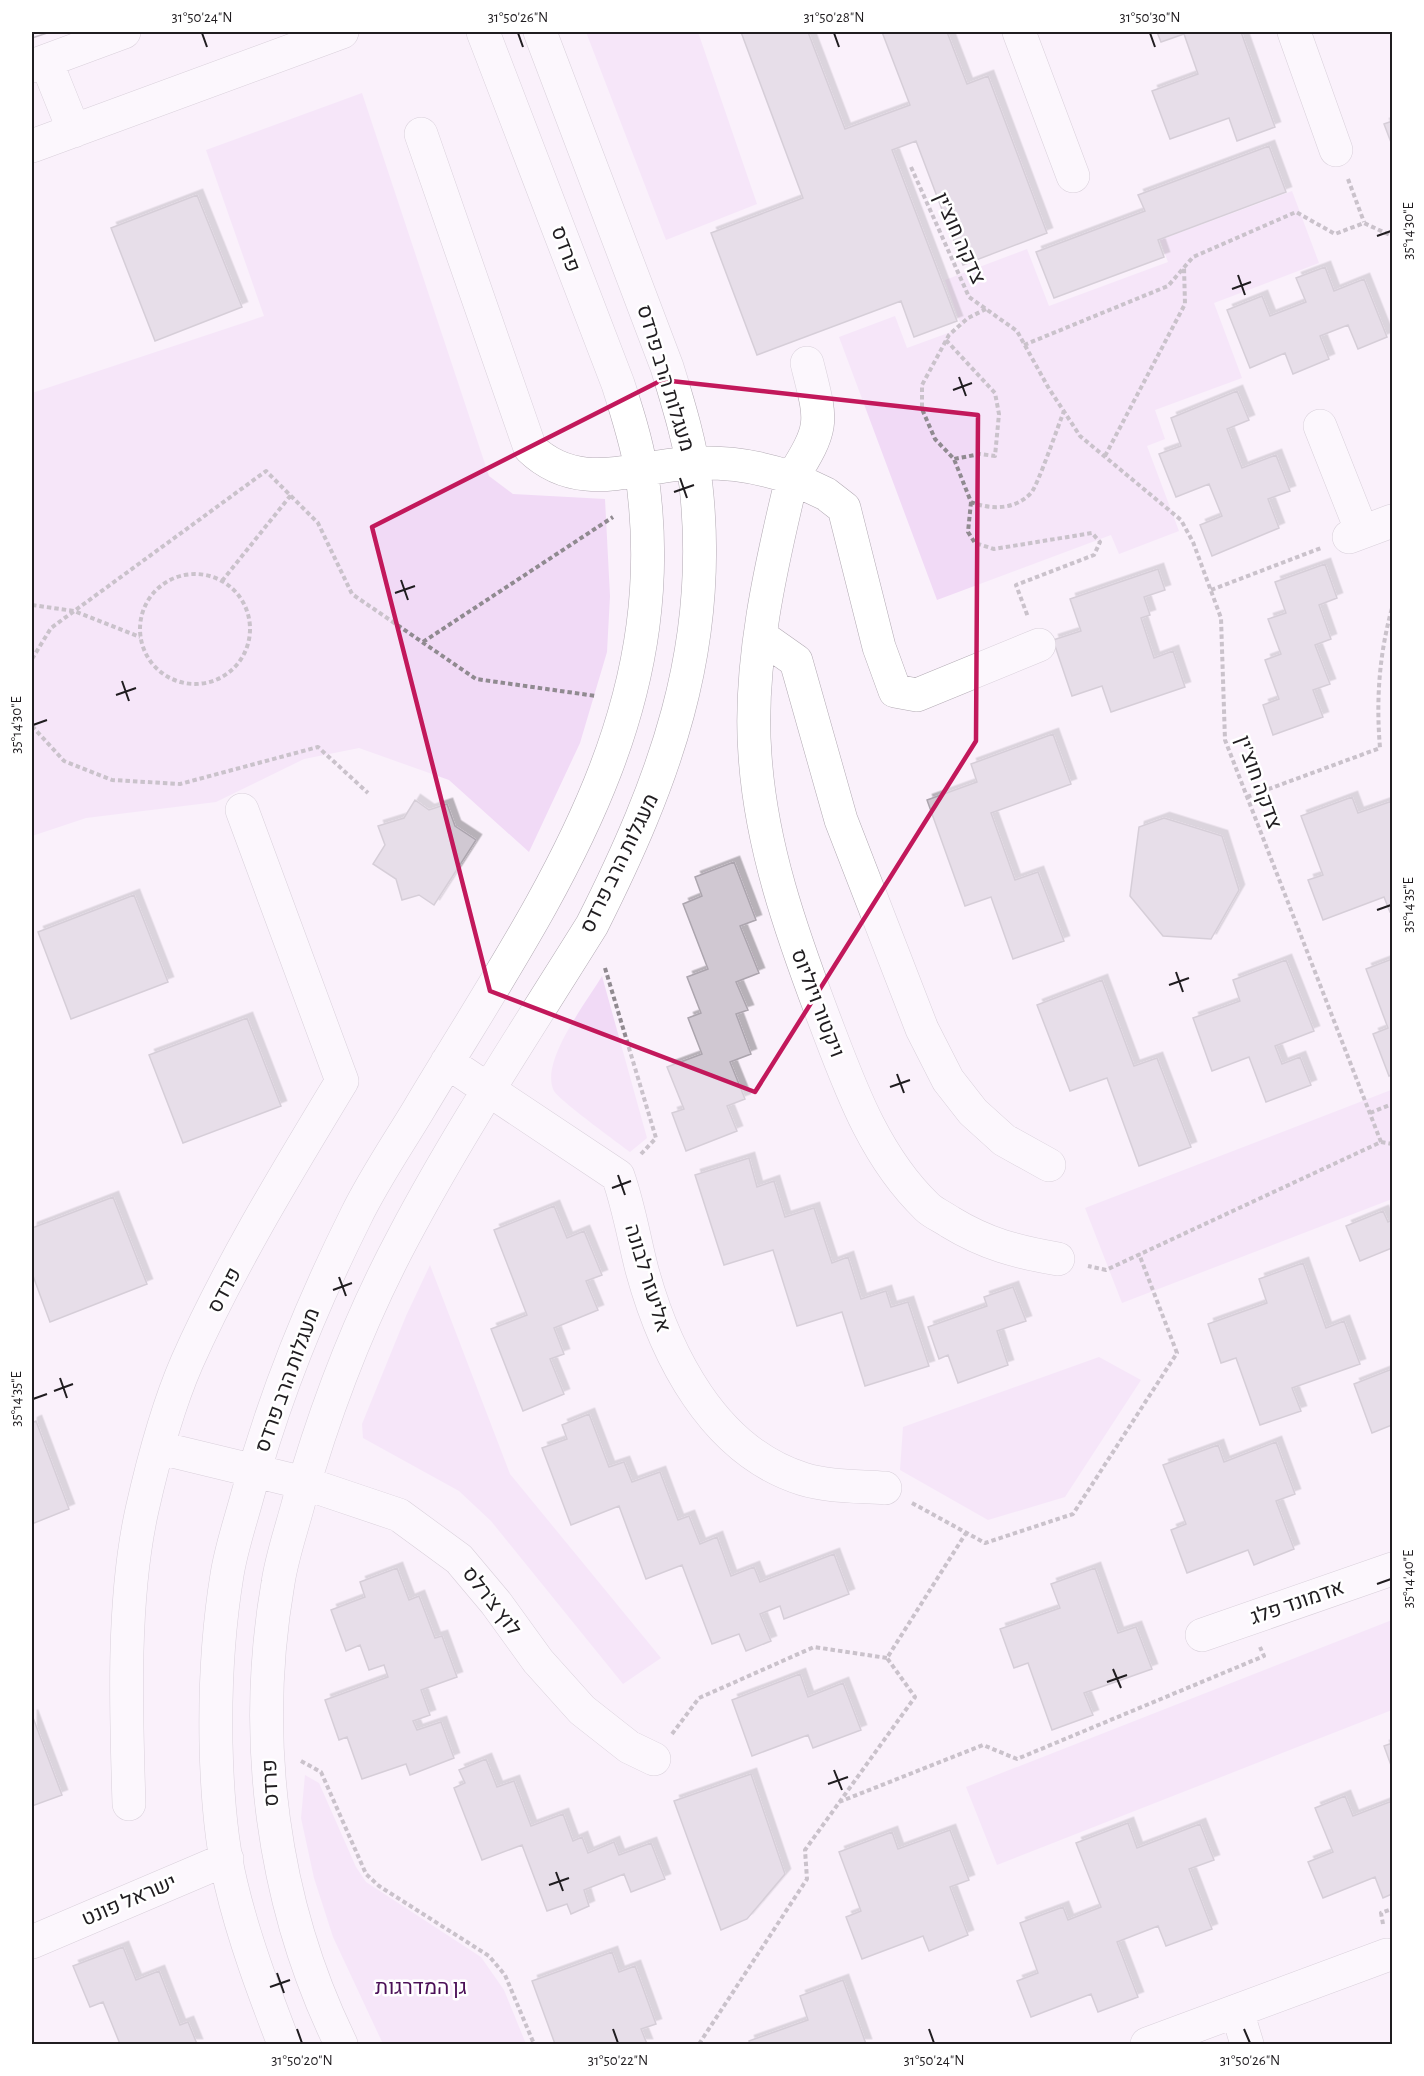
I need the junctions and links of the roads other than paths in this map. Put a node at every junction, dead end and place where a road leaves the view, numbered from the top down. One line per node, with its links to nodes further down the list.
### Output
1 (124, 32): 7 (street)
2 (342, 32): 8 (street)
3 (483, 32): 17 (street, פרדס)
4 (540, 32): 15 (street, מעגלות הרב פרדס)
5 (1019, 32): 12 (street)
6 (1294, 32): 11 (street)
7 (39, 63): 8 (street)
8 (74, 131): 10 (street)
9 (421, 134): 17 (street)
10 (32, 146)
11 (1336, 150)
12 (1073, 176)
13 (807, 363): 16 (street, ויקטור ויוליוס)
14 (1320, 426): 18 (street)
15 (692, 464): 16 (street); 17 (street); 23 (street, מעגלות הרב פרדס)
16 (792, 478): 19 (street, ויקטור ויוליוס); 20 (street)
17 (642, 483): 22 (street, מעגלות הרב פרדס)
18 (1392, 520)
19 (762, 636): 24 (street); 25 (street, ויקטור ויוליוס)
20 (1039, 645)
21 (242, 810): 26 (street, פרדס)
22 (447, 1062): 23 (street); 27 (street, מעגלות הרב פרדס)
23 (490, 1090): 28 (street, פרדס); 29 (street, אליעזר לבונה)
24 (1049, 1165)
25 (1058, 1259)
26 (160, 1448): 27 (street, לוץ צ'רלס); 33 (street, פרדס)
27 (254, 1470): 28 (street, לוץ צ'רלס); 34 (street)
28 (304, 1484): 32 (street, לוץ צ'רלס); 39 (street, פרדס)
29 (885, 1488)
30 (1392, 1569): 31 (street, אדמונד פלג)
31 (1202, 1635)
32 (654, 1759)
33 (129, 1803)
34 (226, 1859): 35 (street, ישראל פונט); 38 (street)
35 (32, 1942)
36 (1387, 1955): 37 (street)
37 (1236, 2011): 40 (street); 41 (street)
38 (284, 2044)
39 (341, 2044)
40 (1147, 2044)
41 (1247, 2044)

